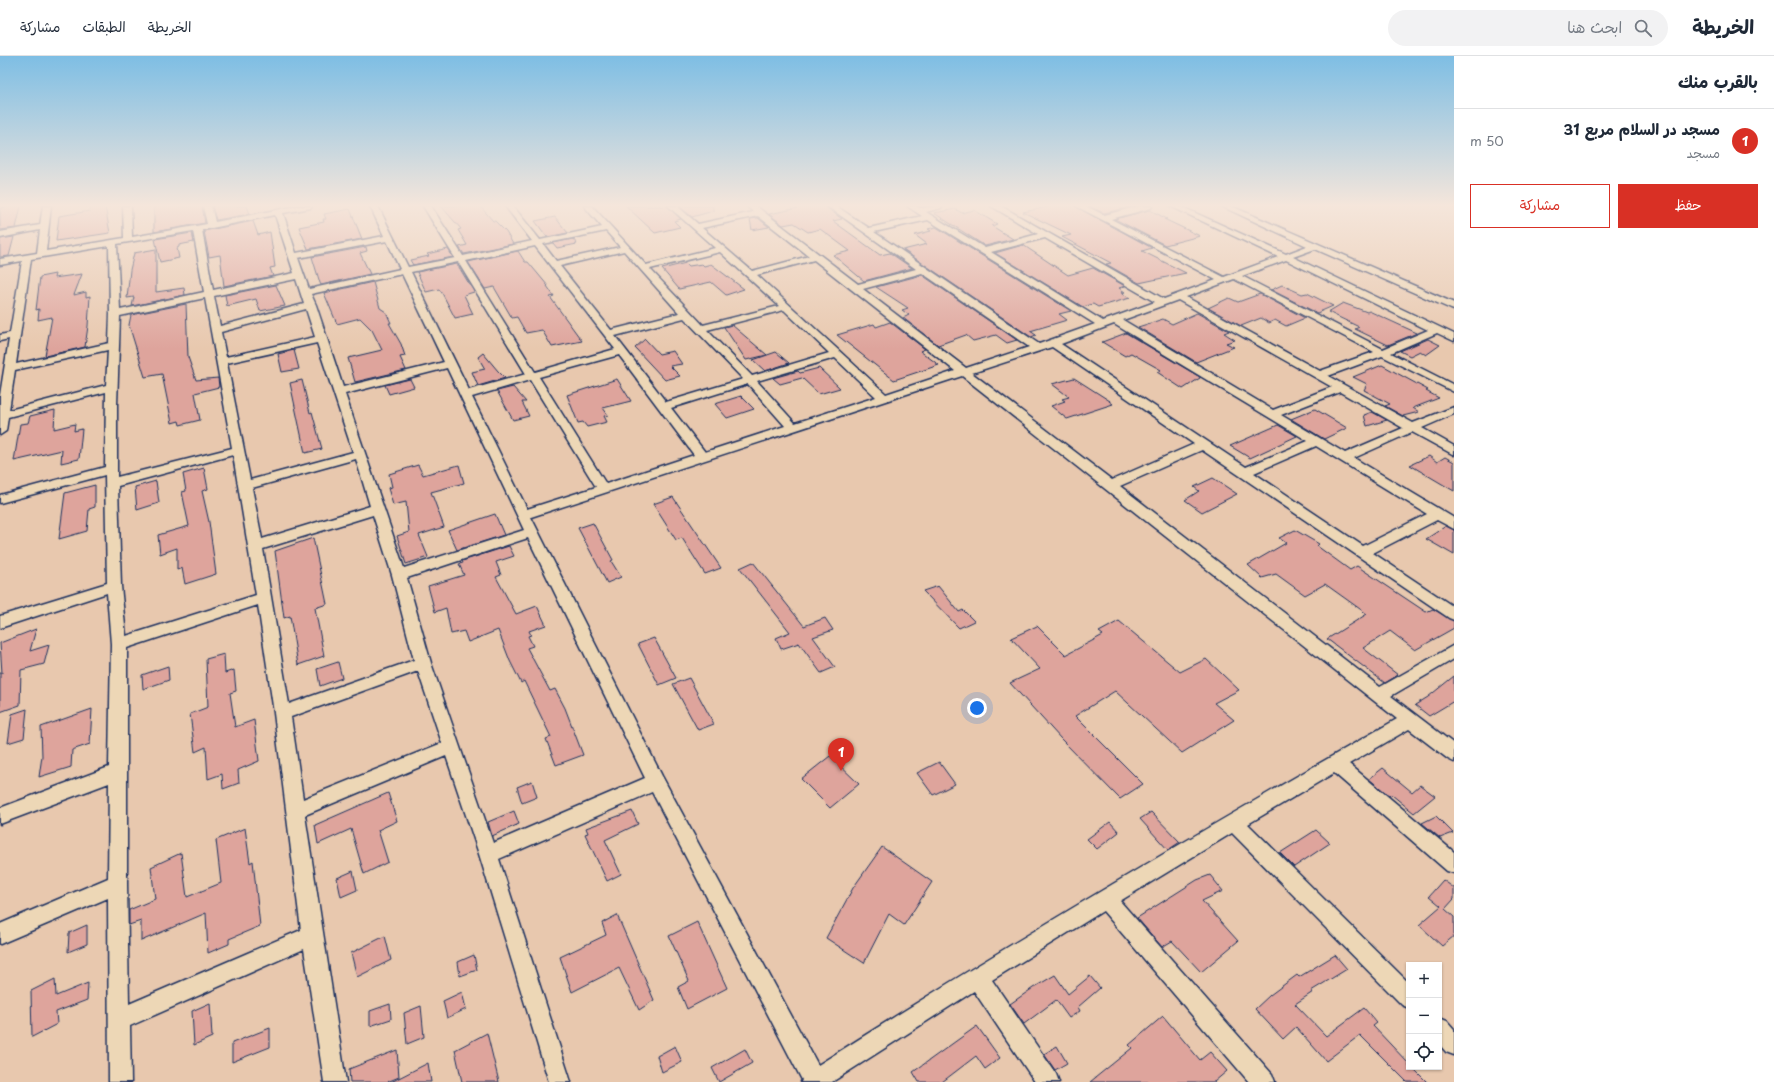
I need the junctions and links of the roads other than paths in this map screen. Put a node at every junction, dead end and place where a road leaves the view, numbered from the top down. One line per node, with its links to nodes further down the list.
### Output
1 (41, 254): 22 (street)
2 (120, 254): 41 (street)
3 (206, 254): 35 (street)
4 (305, 254): 21 (street)
5 (397, 254): 30 (street)
6 (457, 254): 25 (street)
7 (483, 254): 25 (street)
8 (547, 254): 27 (street)
9 (599, 254): 27 (street)
10 (630, 254): 28 (street)
11 (701, 254): 28 (street)
12 (727, 254): 31 (street)
13 (811, 254): 23 (street)
14 (900, 254): 29 (street)
15 (989, 254): 44 (street)
16 (1079, 254): 38 (street)
17 (1179, 254): 33 (street)
18 (1279, 254): 24 (street)
19 (1294, 254): 24 (street)
20 (1332, 254): 40 (street)
21 (294, 256): 32 (street)
22 (27, 257): 26 (street); 49 (street)
23 (815, 257): 31 (street); 34 (street)
24 (1286, 257): 33 (street); 47 (street)
25 (460, 259): 30 (street); 63 (street)
26 (0, 262)
27 (555, 264): 48 (street)
28 (643, 268): 42 (street)
29 (923, 270): 34 (street); 55 (street)
30 (405, 271): 37 (street); 60 (street)
31 (750, 274): 39 (street)
32 (300, 275): 35 (street); 37 (street)
33 (1229, 278): 36 (street); 57 (street)
34 (855, 288): 62 (street)
35 (210, 294): 41 (street); 46 (street)
36 (1179, 297): 38 (street); 64 (street)
37 (308, 299): 46 (street); 52 (street)
38 (1164, 303): 43 (street)
39 (785, 307): 45 (street); 58 (street)
40 (1454, 307)
41 (115, 314): 54 (street)
42 (686, 314): 45 (street); 48 (street)
43 (1117, 320): 44 (street); 74 (street)
44 (1103, 325): 53 (street)
45 (700, 328): 65 (street)
46 (217, 330): 59 (street)
47 (1436, 330): 51 (street); 57 (street)
48 (609, 334): 56 (street)
49 (14, 335): 50 (street); 61 (street)
50 (0, 338)
51 (1454, 338)
52 (321, 339): 59 (street); 69 (street)
53 (1053, 343): 55 (street); 80 (street)
54 (115, 344): 61 (street); 66 (street)
55 (1037, 348): 62 (street)
56 (621, 351): 63 (street); 72 (street)
57 (1382, 353): 64 (street); 68 (street)
58 (837, 354): 65 (street); 71 (street)
59 (222, 361): 81 (street)
60 (449, 364): 69 (street); 70 (street)
61 (10, 368): 75 (street)
62 (963, 372): 71 (street); 89 (street)
63 (533, 375): 70 (street); 90 (street)
64 (1319, 375): 67 (street)
65 (750, 380): 72 (street); 76 (street)
66 (113, 387): 75 (street); 87 (street)
67 (1340, 388): 74 (street); 77 (street)
68 (1454, 389)
69 (338, 392): 83 (street)
70 (464, 395): 94 (street)
71 (884, 398): 76 (street)
72 (664, 406): 84 (street)
73 (1454, 410): 77 (street)
74 (1272, 414): 79 (street)
75 (2, 415): 78 (street)
76 (792, 427): 84 (street)
77 (1413, 428): 82 (street); 85 (street)
78 (0, 431)
79 (1316, 442): 85 (street); 86 (street)
80 (1203, 445): 86 (street); 89 (street)
81 (238, 450): 87 (street); 88 (street)
82 (1454, 451)
83 (360, 454): 88 (street); 92 (street)
84 (702, 457): 90 (street)
85 (1343, 458): 93 (street)
86 (1245, 472): 98 (street)
87 (112, 476): 91 (street); 100 (street)
88 (245, 486): 97 (street)
89 (1109, 486): 107 (street)
90 (603, 489): 94 (street)
91 (0, 499)
92 (376, 509): 97 (street); 99 (street)
93 (1437, 514): 95 (street); 98 (street)
94 (524, 515): 96 (street)
95 (1454, 524)
96 (532, 532): 99 (street); 114 (street)
97 (256, 546): 101 (street)
98 (1363, 552): 102 (street)
99 (399, 575): 106 (street)
100 (114, 586): 103 (street); 104 (street)
101 (263, 598): 104 (street); 108 (street)
102 (1454, 614)
103 (0, 622)
104 (119, 644): 113 (street)
105 (1454, 651): 107 (street)
106 (423, 663): 108 (street); 110 (street)
107 (1379, 695): 109 (street)
108 (282, 713): 115 (street)
109 (1410, 720): 111 (street); 112 (street)
110 (450, 747): 115 (street); 118 (street)
111 (1454, 754)
112 (1335, 763): 117 (street); 119 (street)
113 (118, 772): 116 (street); 120 (street)
114 (656, 782): 118 (street); 132 (street)
115 (295, 811): 123 (street)
116 (0, 816)
117 (1234, 822): 121 (street); 125 (street)
118 (488, 854): 131 (street)
119 (1454, 864)
120 (117, 884): 122 (street); 126 (street)
121 (1106, 899): 124 (street); 134 (street)
122 (0, 934)
123 (312, 935): 126 (street); 130 (street)
124 (978, 978): 132 (street); 133 (street)
125 (1406, 995)
126 (120, 1019): 129 (street)
127 (1442, 1032): 128 (street)
128 (1454, 1044)
129 (120, 1082)
130 (335, 1082)
131 (560, 1082)
132 (814, 1082)
133 (1048, 1082)
134 (1264, 1082)

